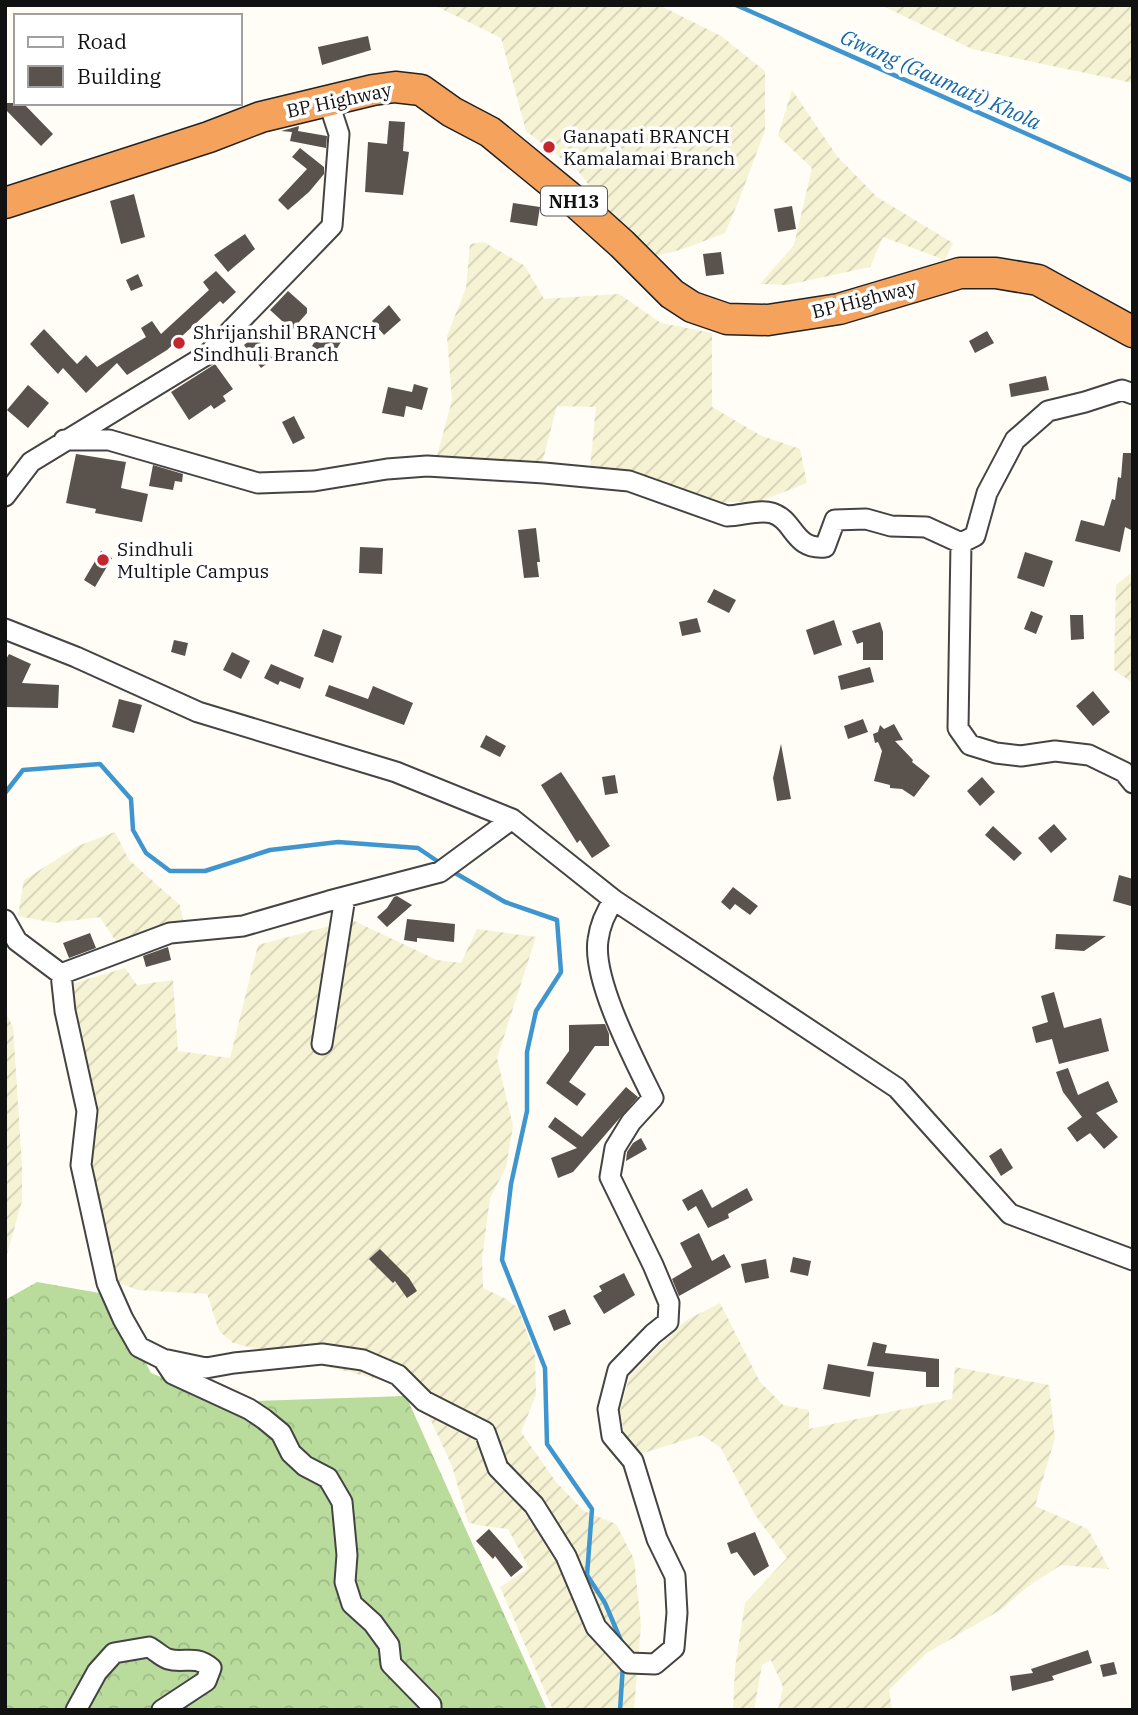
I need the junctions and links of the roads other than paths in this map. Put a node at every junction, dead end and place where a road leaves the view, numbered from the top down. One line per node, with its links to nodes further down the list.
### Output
1 (328, 100): 2 (highway, BP Highway / NH13); 3 (highway, BP Highway / NH13); 5 (street)
2 (5, 203)
3 (1133, 332)
4 (1133, 394): 7 (street)
5 (64, 440): 6 (street); 7 (street)
6 (5, 496)
7 (961, 543): 9 (street)
8 (5, 629): 10 (street)
9 (1133, 783)
10 (512, 819): 11 (street); 12 (street)
11 (345, 897): 14 (street); 15 (street)
12 (614, 900): 16 (street); 17 (street)
13 (5, 920): 14 (street)
14 (61, 974): 17 (street)
15 (322, 1044)
16 (1133, 1260)
17 (163, 1359): 20 (street)
18 (76, 1710): 19 (street)
19 (162, 1710)
20 (431, 1710)

